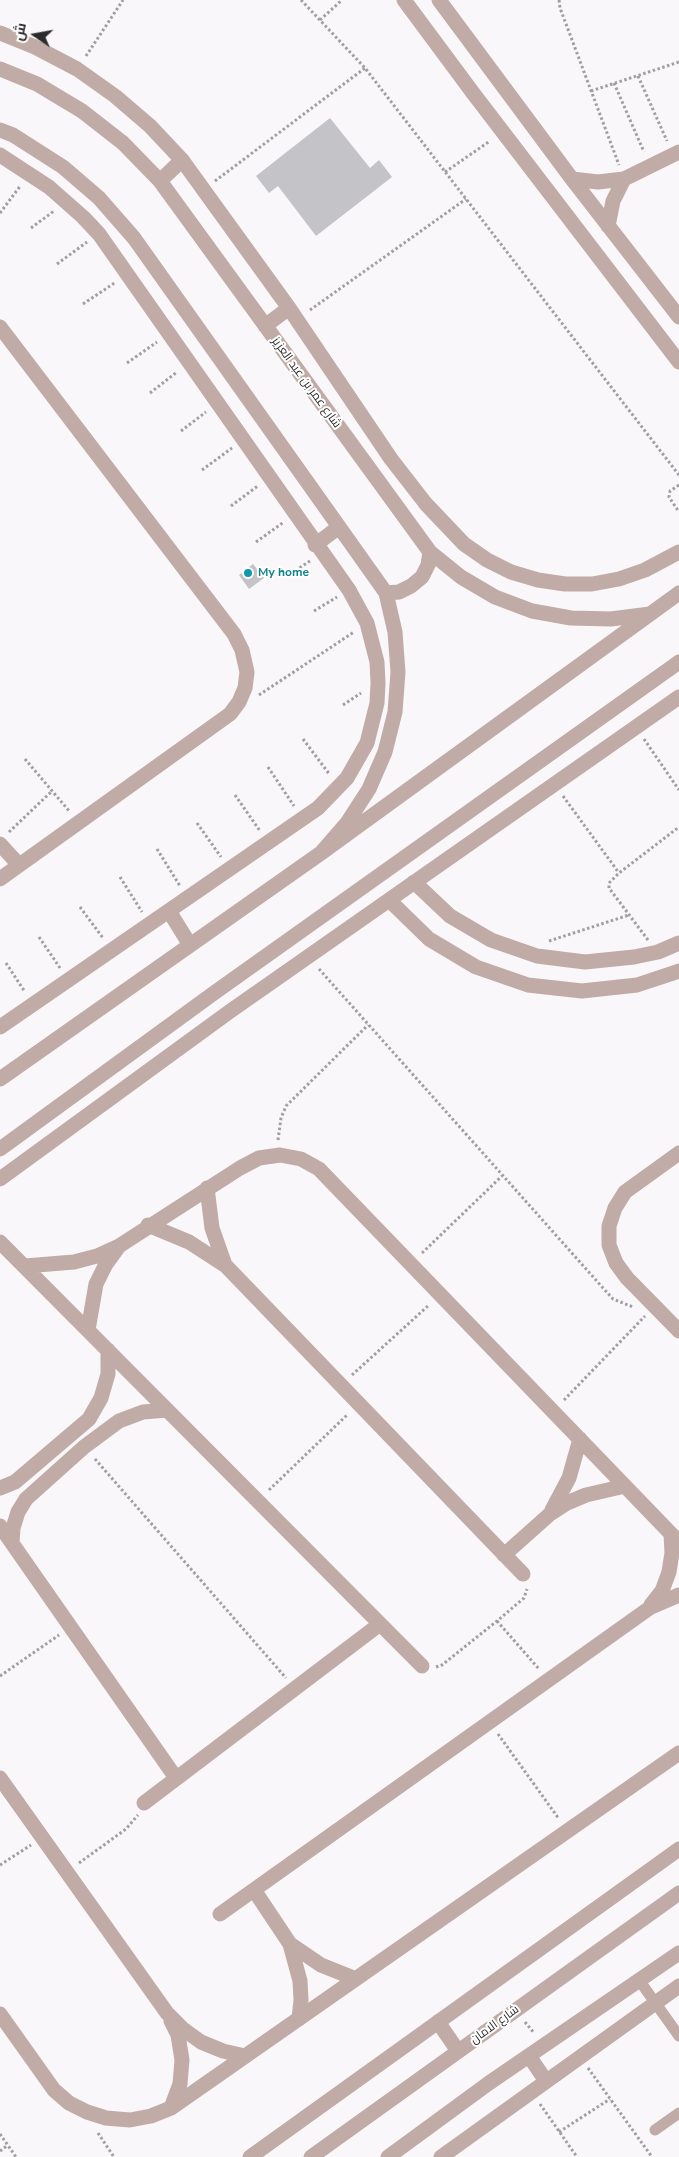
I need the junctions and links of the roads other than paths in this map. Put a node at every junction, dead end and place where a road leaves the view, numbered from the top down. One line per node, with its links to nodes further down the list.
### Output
1 (404, 0): 6 (street)
2 (439, 0): 5 (street)
3 (0, 33): 10 (street)
4 (0, 69): 13 (street, شارع عمر بن عبد العزيز)
5 (495, 77): 6 (street); 11 (street)
6 (473, 93): 19 (street)
7 (0, 130): 22 (street)
8 (676, 154): 12 (street)
9 (0, 155): 23 (street)
10 (182, 160): 13 (street); 15 (street)
11 (572, 179): 12 (street); 14 (street)
12 (624, 180): 14 (street)
13 (160, 181): 17 (street, شارع عمر بن عبد العزيز)
14 (608, 226): 16 (street)
15 (293, 313): 17 (street); 20 (street)
16 (679, 317)
17 (265, 326): 21 (street, شارع عمر بن عبد العزيز)
18 (0, 327): 35 (street)
19 (679, 362)
20 (391, 459): 21 (street); 25 (street)
21 (372, 474): 24 (street, شارع عمر بن عبد العزيز)
22 (340, 527): 23 (street); 26 (street)
23 (318, 549): 39 (street)
24 (430, 552): 26 (street); 28 (street, شارع عمر بن عبد العزيز)
25 (679, 552)
26 (386, 593): 34 (street)
27 (679, 593): 28 (street)
28 (650, 614): 34 (street)
29 (679, 662): 31 (street)
30 (679, 697): 32 (street)
31 (523, 773): 32 (street); 43 (street)
32 (538, 795): 37 (street)
33 (3, 839): 35 (street)
34 (320, 853): 41 (street)
35 (19, 865): 36 (street)
36 (0, 878)
37 (414, 882): 38 (street); 40 (street)
38 (389, 900): 42 (street); 44 (street)
39 (169, 911): 41 (street); 45 (street)
40 (679, 943)
41 (190, 945): 46 (street)
42 (679, 971)
43 (214, 993): 44 (street); 47 (street)
44 (229, 1012): 49 (street)
45 (0, 1027)
46 (0, 1080)
47 (0, 1149)
48 (679, 1153): 57 (street)
49 (0, 1179)
50 (207, 1188): 51 (street); 55 (street); 60 (street)
51 (148, 1226): 53 (street); 55 (street)
52 (0, 1242): 54 (street)
53 (119, 1246): 54 (street); 56 (street)
54 (25, 1266): 56 (street)
55 (226, 1266): 67 (street)
56 (88, 1330): 58 (street)
57 (679, 1331)
58 (108, 1350): 59 (street); 62 (street)
59 (167, 1410): 66 (street); 71 (street)
60 (580, 1439): 61 (street); 63 (street)
61 (625, 1486): 63 (street); 65 (street)
62 (0, 1488)
63 (550, 1514): 67 (street)
64 (0, 1526): 66 (street)
65 (675, 1538): 70 (street)
66 (12, 1543): 75 (street)
67 (504, 1555): 68 (street)
68 (523, 1574)
69 (679, 1595): 70 (street)
70 (651, 1606): 78 (street)
71 (380, 1624): 72 (street); 75 (street)
72 (422, 1666)
73 (679, 1753): 83 (street)
74 (0, 1778): 87 (street)
75 (176, 1778): 76 (street)
76 (144, 1803)
77 (679, 1849): 90 (street)
78 (254, 1890): 80 (street); 81 (street)
79 (679, 1894): 92 (street, شارع الامان)
80 (220, 1914)
81 (290, 1944): 83 (street); 89 (street)
82 (679, 1953): 84 (street)
83 (356, 1979): 89 (street)
84 (639, 1980): 86 (lane); 94 (street)
85 (679, 1986): 86 (street)
86 (656, 2003): 91 (lane); 95 (street)
87 (167, 2013): 93 (street); 96 (street)
88 (0, 2014): 96 (street)
89 (299, 2019): 93 (street)
90 (438, 2022): 92 (street); 99 (street)
91 (679, 2036)
92 (458, 2051): 100 (street, شارع الامان)
93 (245, 2056): 96 (street)
94 (528, 2056): 95 (street); 101 (street)
95 (546, 2081): 102 (street)
96 (171, 2108)
97 (679, 2113): 98 (lane)
98 (655, 2130)
99 (250, 2157)
100 (311, 2157)
101 (388, 2157)
102 (441, 2157)

